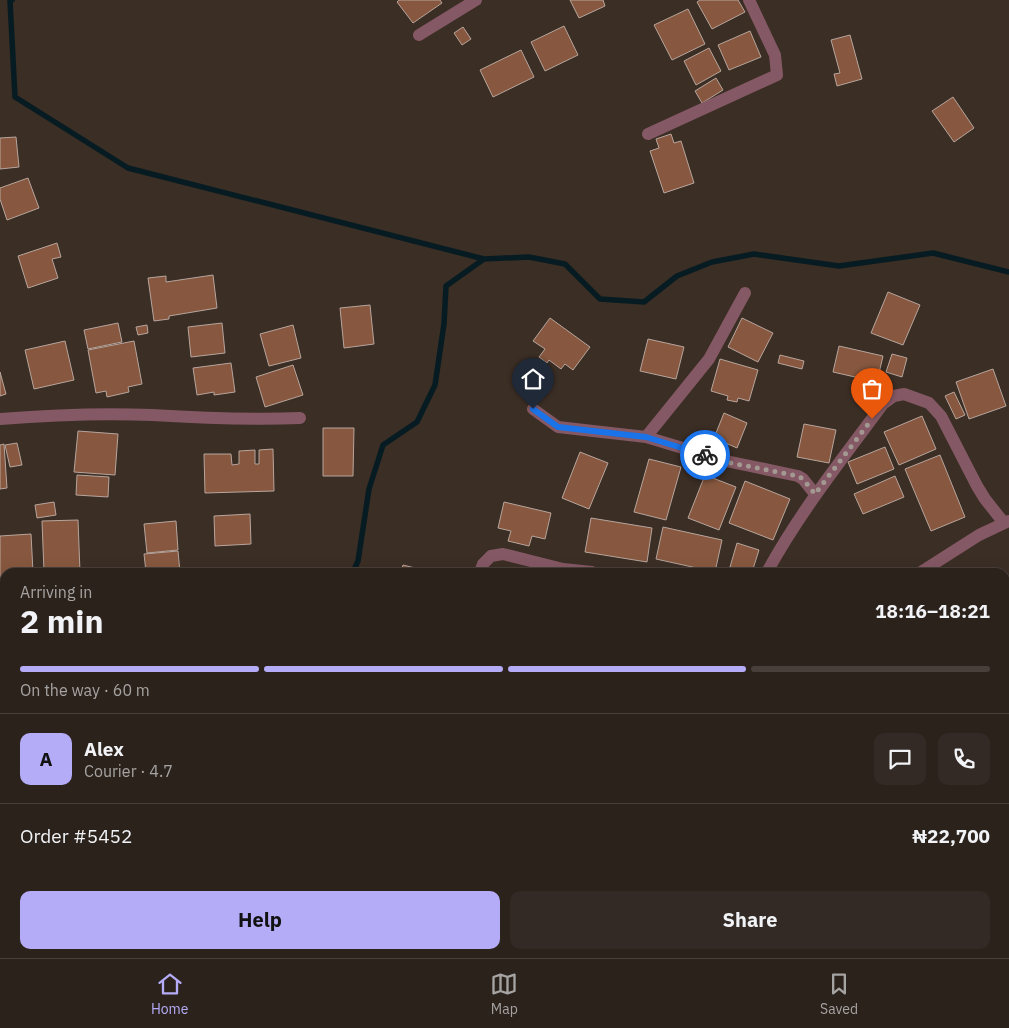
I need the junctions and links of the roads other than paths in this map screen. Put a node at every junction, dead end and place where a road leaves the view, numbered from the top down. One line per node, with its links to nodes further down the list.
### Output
1 (476, 0): 3 (street)
2 (750, 0): 4 (street)
3 (419, 35)
4 (648, 134)
5 (745, 293): 9 (street)
6 (533, 409): 9 (street)
7 (300, 418): 8 (street)
8 (0, 419)
9 (646, 437): 10 (street)
10 (815, 494): 11 (street); 14 (street)
11 (1007, 522): 15 (street)
12 (482, 568): 13 (street)
13 (552, 568)
14 (769, 568)
15 (927, 568)

